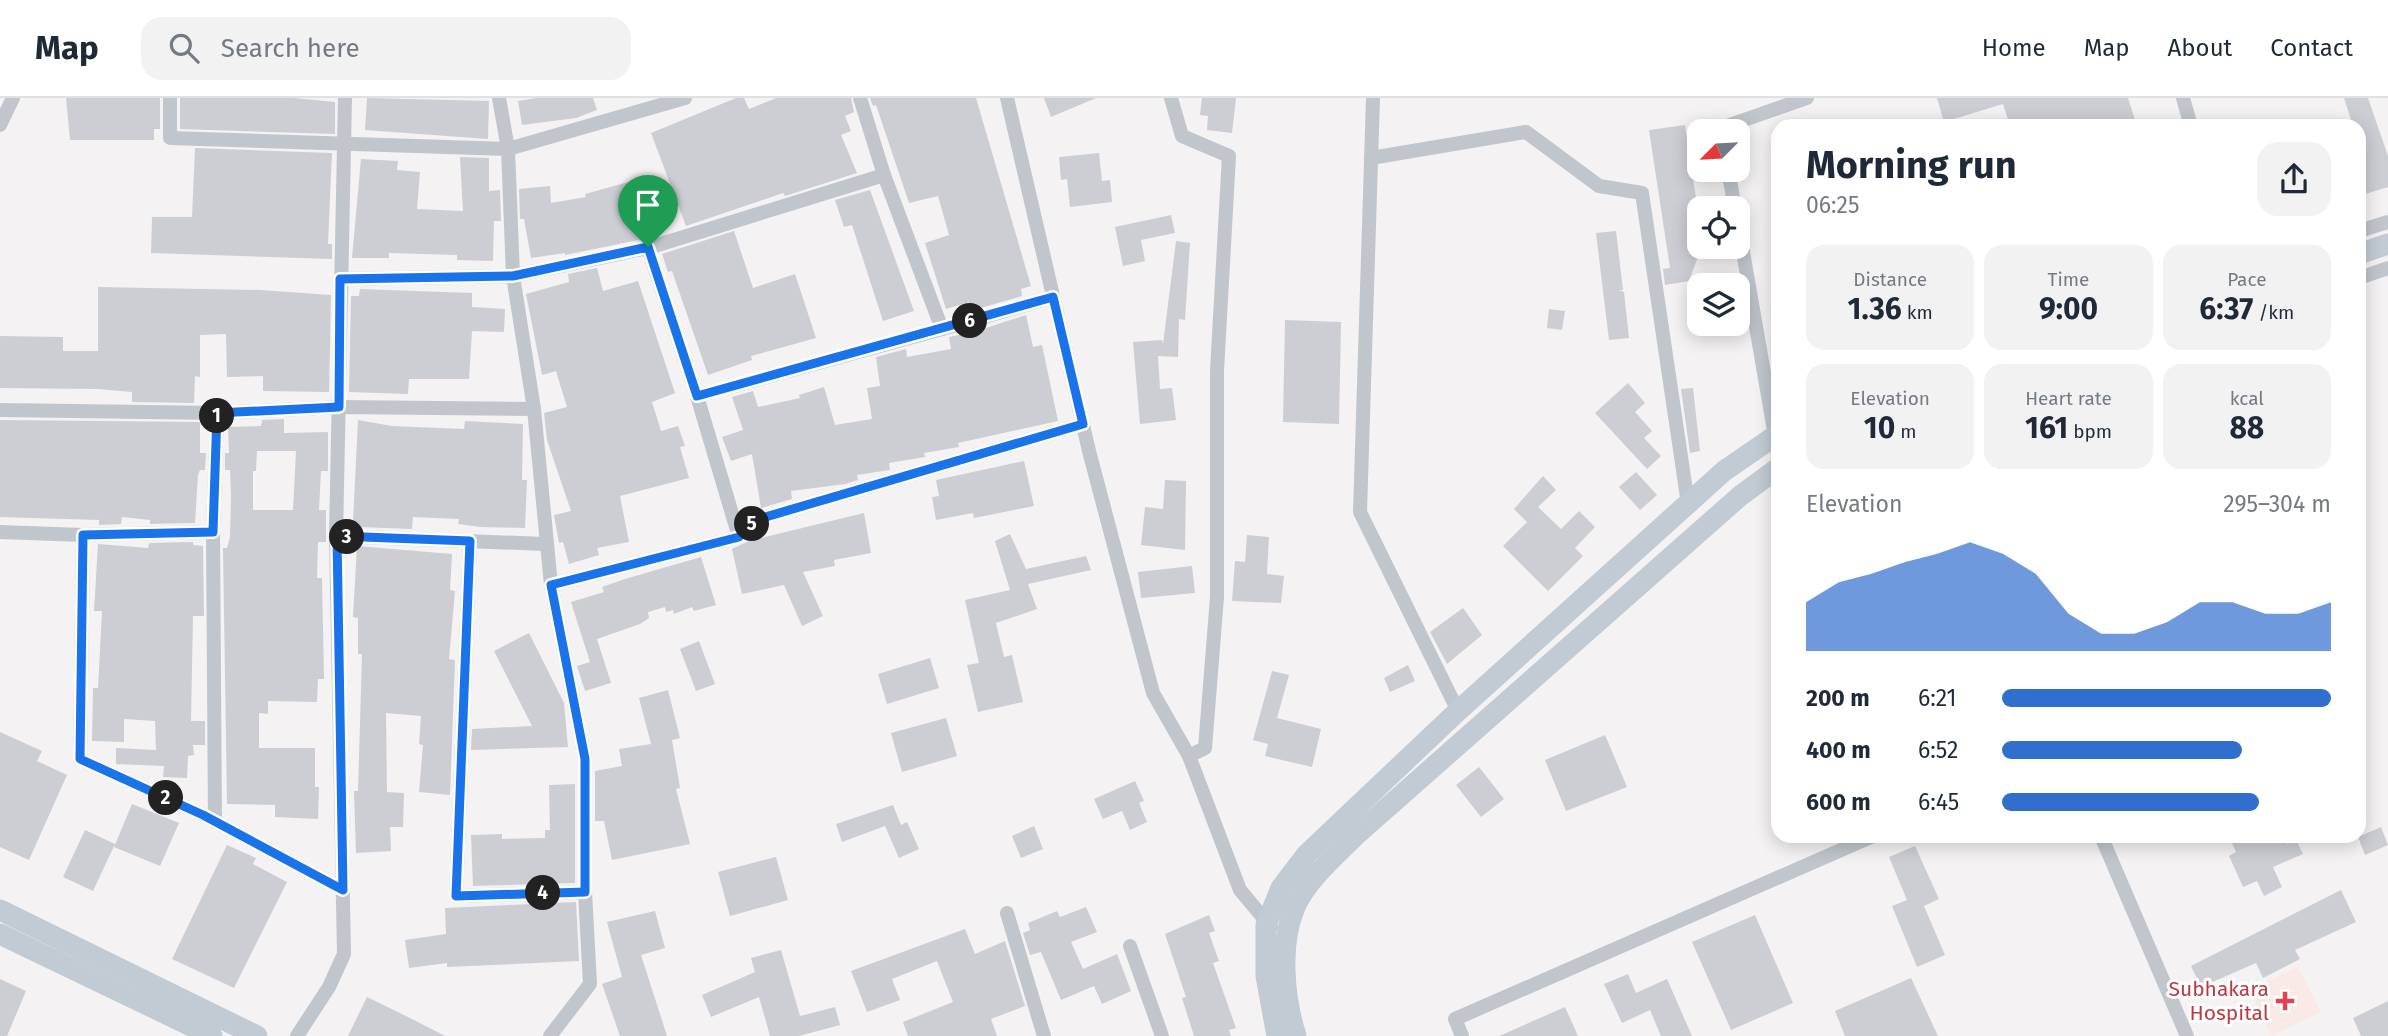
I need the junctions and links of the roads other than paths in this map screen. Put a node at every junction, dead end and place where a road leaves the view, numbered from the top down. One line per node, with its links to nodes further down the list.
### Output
1 (13, 98): 14 (street)
2 (170, 98): 15 (street)
3 (345, 98): 15 (street)
4 (499, 98): 16 (street)
5 (685, 98): 16 (street)
6 (860, 98): 18 (street)
7 (1007, 98): 29 (street)
8 (1171, 98): 50 (street)
9 (1373, 98): 17 (street)
10 (1807, 98): 12 (street)
11 (2183, 98): 13 (street)
12 (1747, 119)
13 (2190, 119)
14 (0, 125)
15 (344, 141): 16 (street); 28 (street)
16 (508, 149): 26 (street)
17 (1371, 158): 40 (street); 49 (street)
18 (884, 175): 22 (street); 30 (street)
19 (2388, 222): 20 (street)
20 (2366, 229)
21 (2388, 244): 23 (main road)
22 (648, 247): 26 (street); 31 (street)
23 (2366, 252)
24 (1745, 259): 32 (street)
25 (2388, 268): 27 (street)
26 (513, 276): 28 (street); 34 (street)
27 (2366, 276)
28 (340, 279): 33 (street)
29 (1053, 297): 30 (street); 37 (street)
30 (942, 329): 31 (street)
31 (697, 396): 45 (street)
32 (1771, 402)
33 (339, 407): 34 (street); 36 (street); 44 (street)
34 (534, 409): 47 (street)
35 (0, 410): 36 (street)
36 (217, 413): 42 (street)
37 (1083, 424): 45 (street); 50 (street)
38 (1771, 439): 40 (main road)
39 (1771, 473): 60 (main road)
40 (1688, 504): 49 (main road)
41 (0, 532): 43 (street)
42 (213, 532): 43 (street); 51 (street)
43 (83, 535): 51 (street)
44 (337, 536): 46 (street); 54 (street)
45 (739, 537): 48 (street)
46 (470, 541): 47 (street); 55 (street)
47 (545, 544): 48 (street)
48 (551, 585): 55 (street)
49 (1458, 711): 58 (main road)
50 (1189, 756): 58 (street)
51 (215, 822): 54 (street)
52 (1857, 843): 70 (street)
53 (2104, 843): 71 (street)
54 (343, 890): 64 (street)
55 (585, 892): 65 (street)
56 (0, 910): 63 (main road)
57 (1007, 913): 66 (street)
58 (1266, 925): 60 (street); 68 (main road)
59 (0, 934): 62 (main road)
60 (1288, 935): 69 (main road)
61 (1130, 946): 67 (street)
62 (210, 1036)
63 (257, 1036)
64 (297, 1036)
65 (550, 1036)
66 (1044, 1036)
67 (1161, 1036)
68 (1276, 1036)
69 (1296, 1036)
70 (1462, 1036)
71 (2187, 1036)

